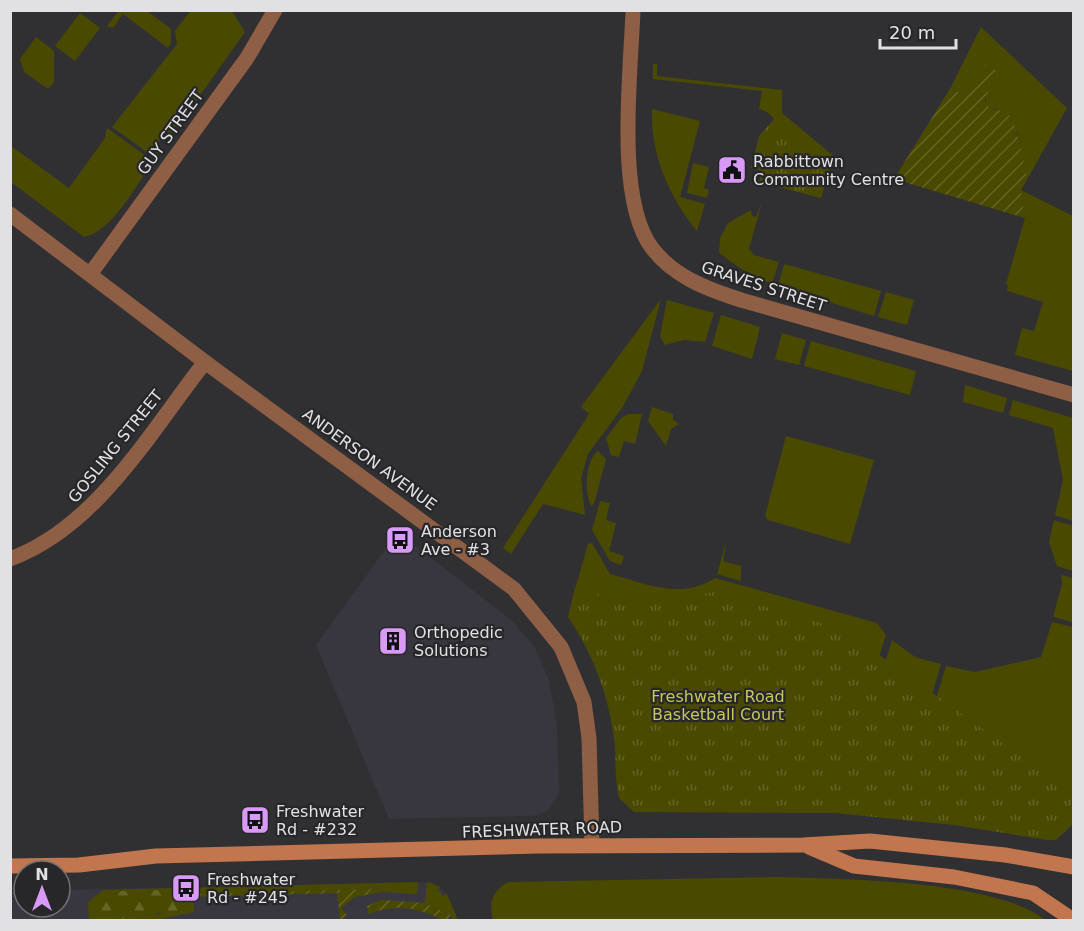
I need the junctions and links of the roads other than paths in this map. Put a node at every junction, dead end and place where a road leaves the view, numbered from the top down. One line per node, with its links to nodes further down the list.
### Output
1 (275, 10): 4 (street, GUY STREET)
2 (633, 10): 6 (street, GRAVES STREET)
3 (10, 214): 4 (street, ANDERSON AVENUE)
4 (91, 273): 5 (street, ANDERSON AVENUE)
5 (205, 362): 7 (street, GOSLING STREET); 8 (street, ANDERSON AVENUE)
6 (1074, 395)
7 (10, 559)
8 (592, 845): 9 (main road, FRESHWATER ROAD); 10 (main road, FRESHWATER ROAD)
9 (803, 845): 11 (main road, FRESHWATER ROAD); 12 (main road)
10 (10, 866)
11 (1074, 867)
12 (1073, 921)

